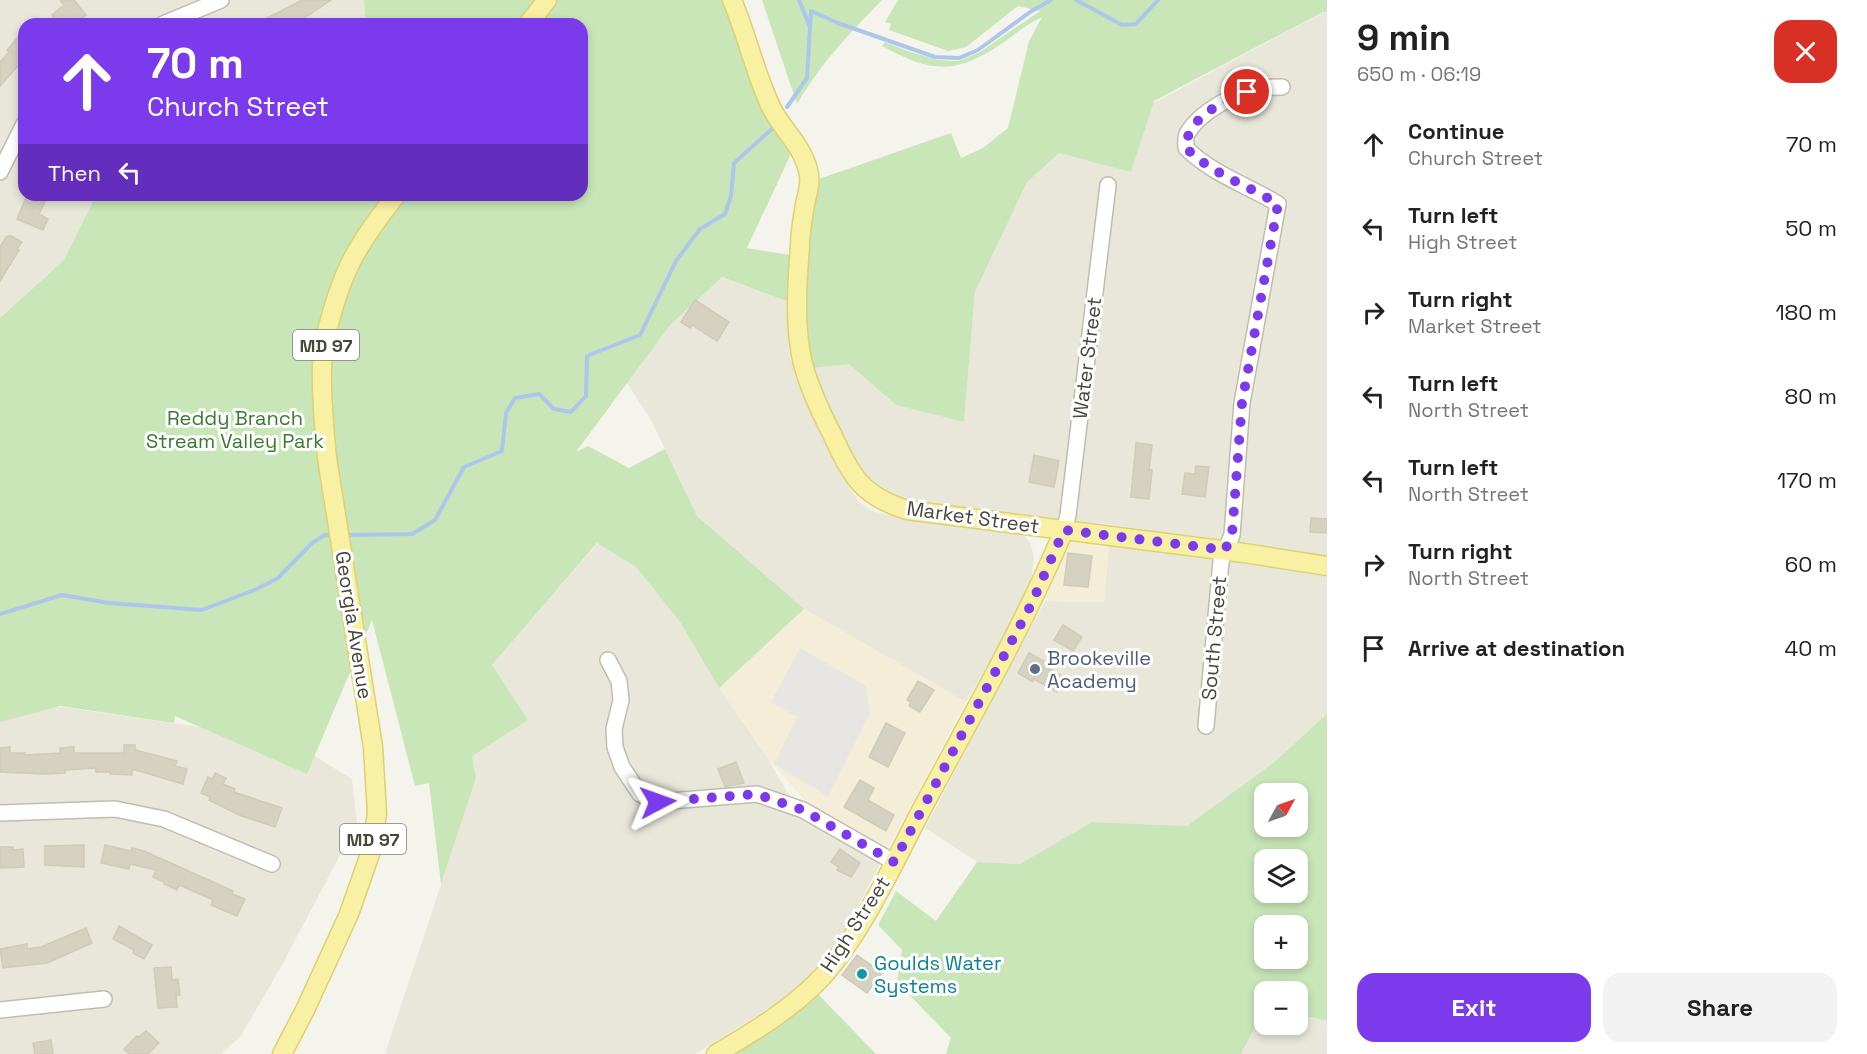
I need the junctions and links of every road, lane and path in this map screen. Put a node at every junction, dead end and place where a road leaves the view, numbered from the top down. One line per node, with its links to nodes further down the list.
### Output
1 (221, 0): 4 (street)
2 (547, 0): 5 (main road)
3 (732, 0): 11 (main road, Market Street)
4 (178, 18)
5 (533, 18)
6 (1282, 87): 12 (street, South Street)
7 (18, 135): 8 (street)
8 (0, 172)
9 (1108, 185): 11 (street, Water Street)
10 (392, 201): 21 (main road, Georgia Avenue / MD 97)
11 (1064, 530): 12 (main road, Market Street); 17 (main road, High Street)
12 (1225, 550): 13 (main road, Market Street); 15 (street, South Street)
13 (1327, 566)
14 (608, 660): 17 (street)
15 (1206, 726)
16 (0, 813): 18 (street)
17 (894, 862): 22 (main road, High Street)
18 (272, 864)
19 (104, 999): 20 (street)
20 (0, 1010)
21 (282, 1054)
22 (716, 1054)

